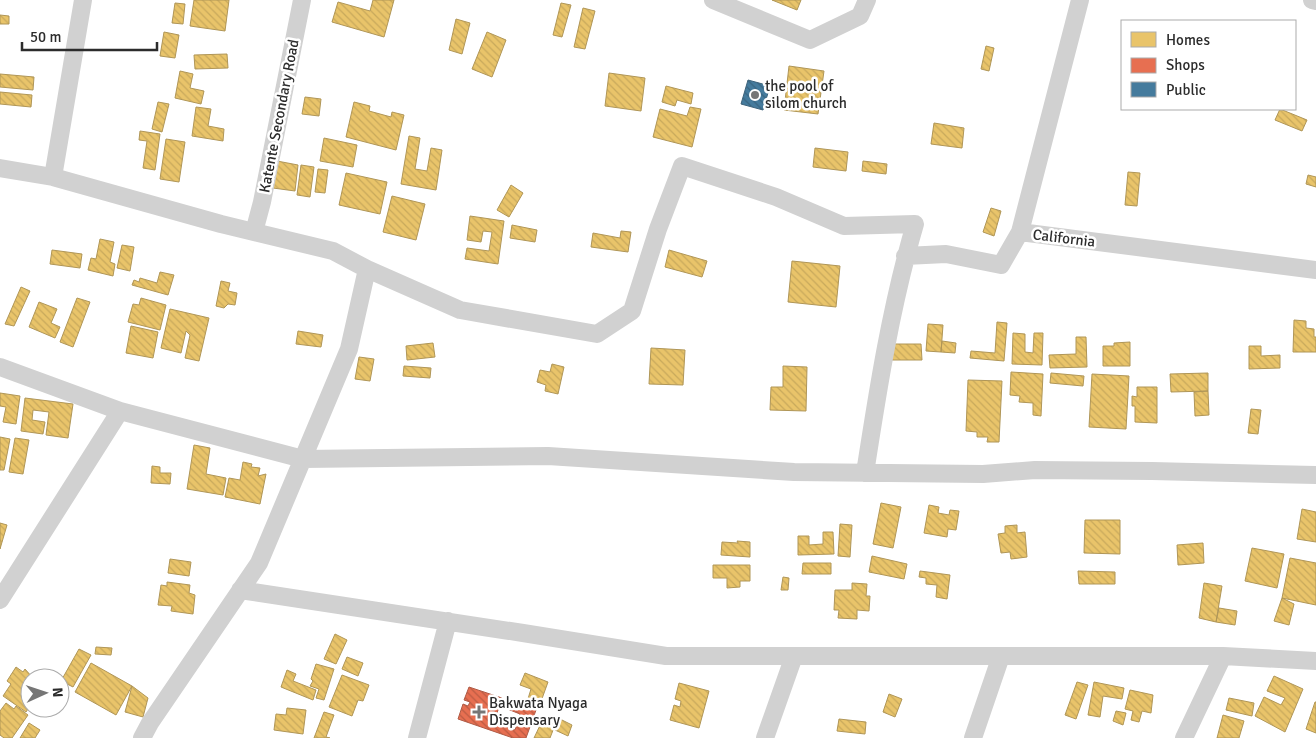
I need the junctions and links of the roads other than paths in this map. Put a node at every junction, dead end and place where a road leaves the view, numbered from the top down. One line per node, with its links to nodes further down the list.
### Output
1 (83, 0): 9 (street)
2 (302, 0): 10 (street, Katente Secondary Road)
3 (713, 0): 4 (street)
4 (867, 0)
5 (1080, 0): 11 (street, California)
6 (1312, 0): 7 (street)
7 (1316, 1)
8 (0, 168): 9 (street)
9 (53, 177): 10 (street)
10 (254, 232): 13 (street)
11 (1020, 232): 12 (street); 14 (street, California)
12 (905, 256): 13 (street); 18 (street)
13 (367, 269): 17 (street)
14 (1316, 270)
15 (0, 367): 16 (street)
16 (120, 411): 17 (street); 21 (street)
17 (303, 459): 18 (street); 20 (street)
18 (865, 473): 19 (street)
19 (1316, 476)
20 (240, 590): 22 (street); 27 (street)
21 (0, 600)
22 (448, 621): 23 (street); 28 (street)
23 (794, 656): 24 (street); 29 (street)
24 (1001, 656): 25 (street); 30 (street)
25 (1223, 656): 26 (street); 31 (street)
26 (1316, 661)
27 (142, 738)
28 (417, 738)
29 (765, 738)
30 (973, 738)
31 (1184, 738)

